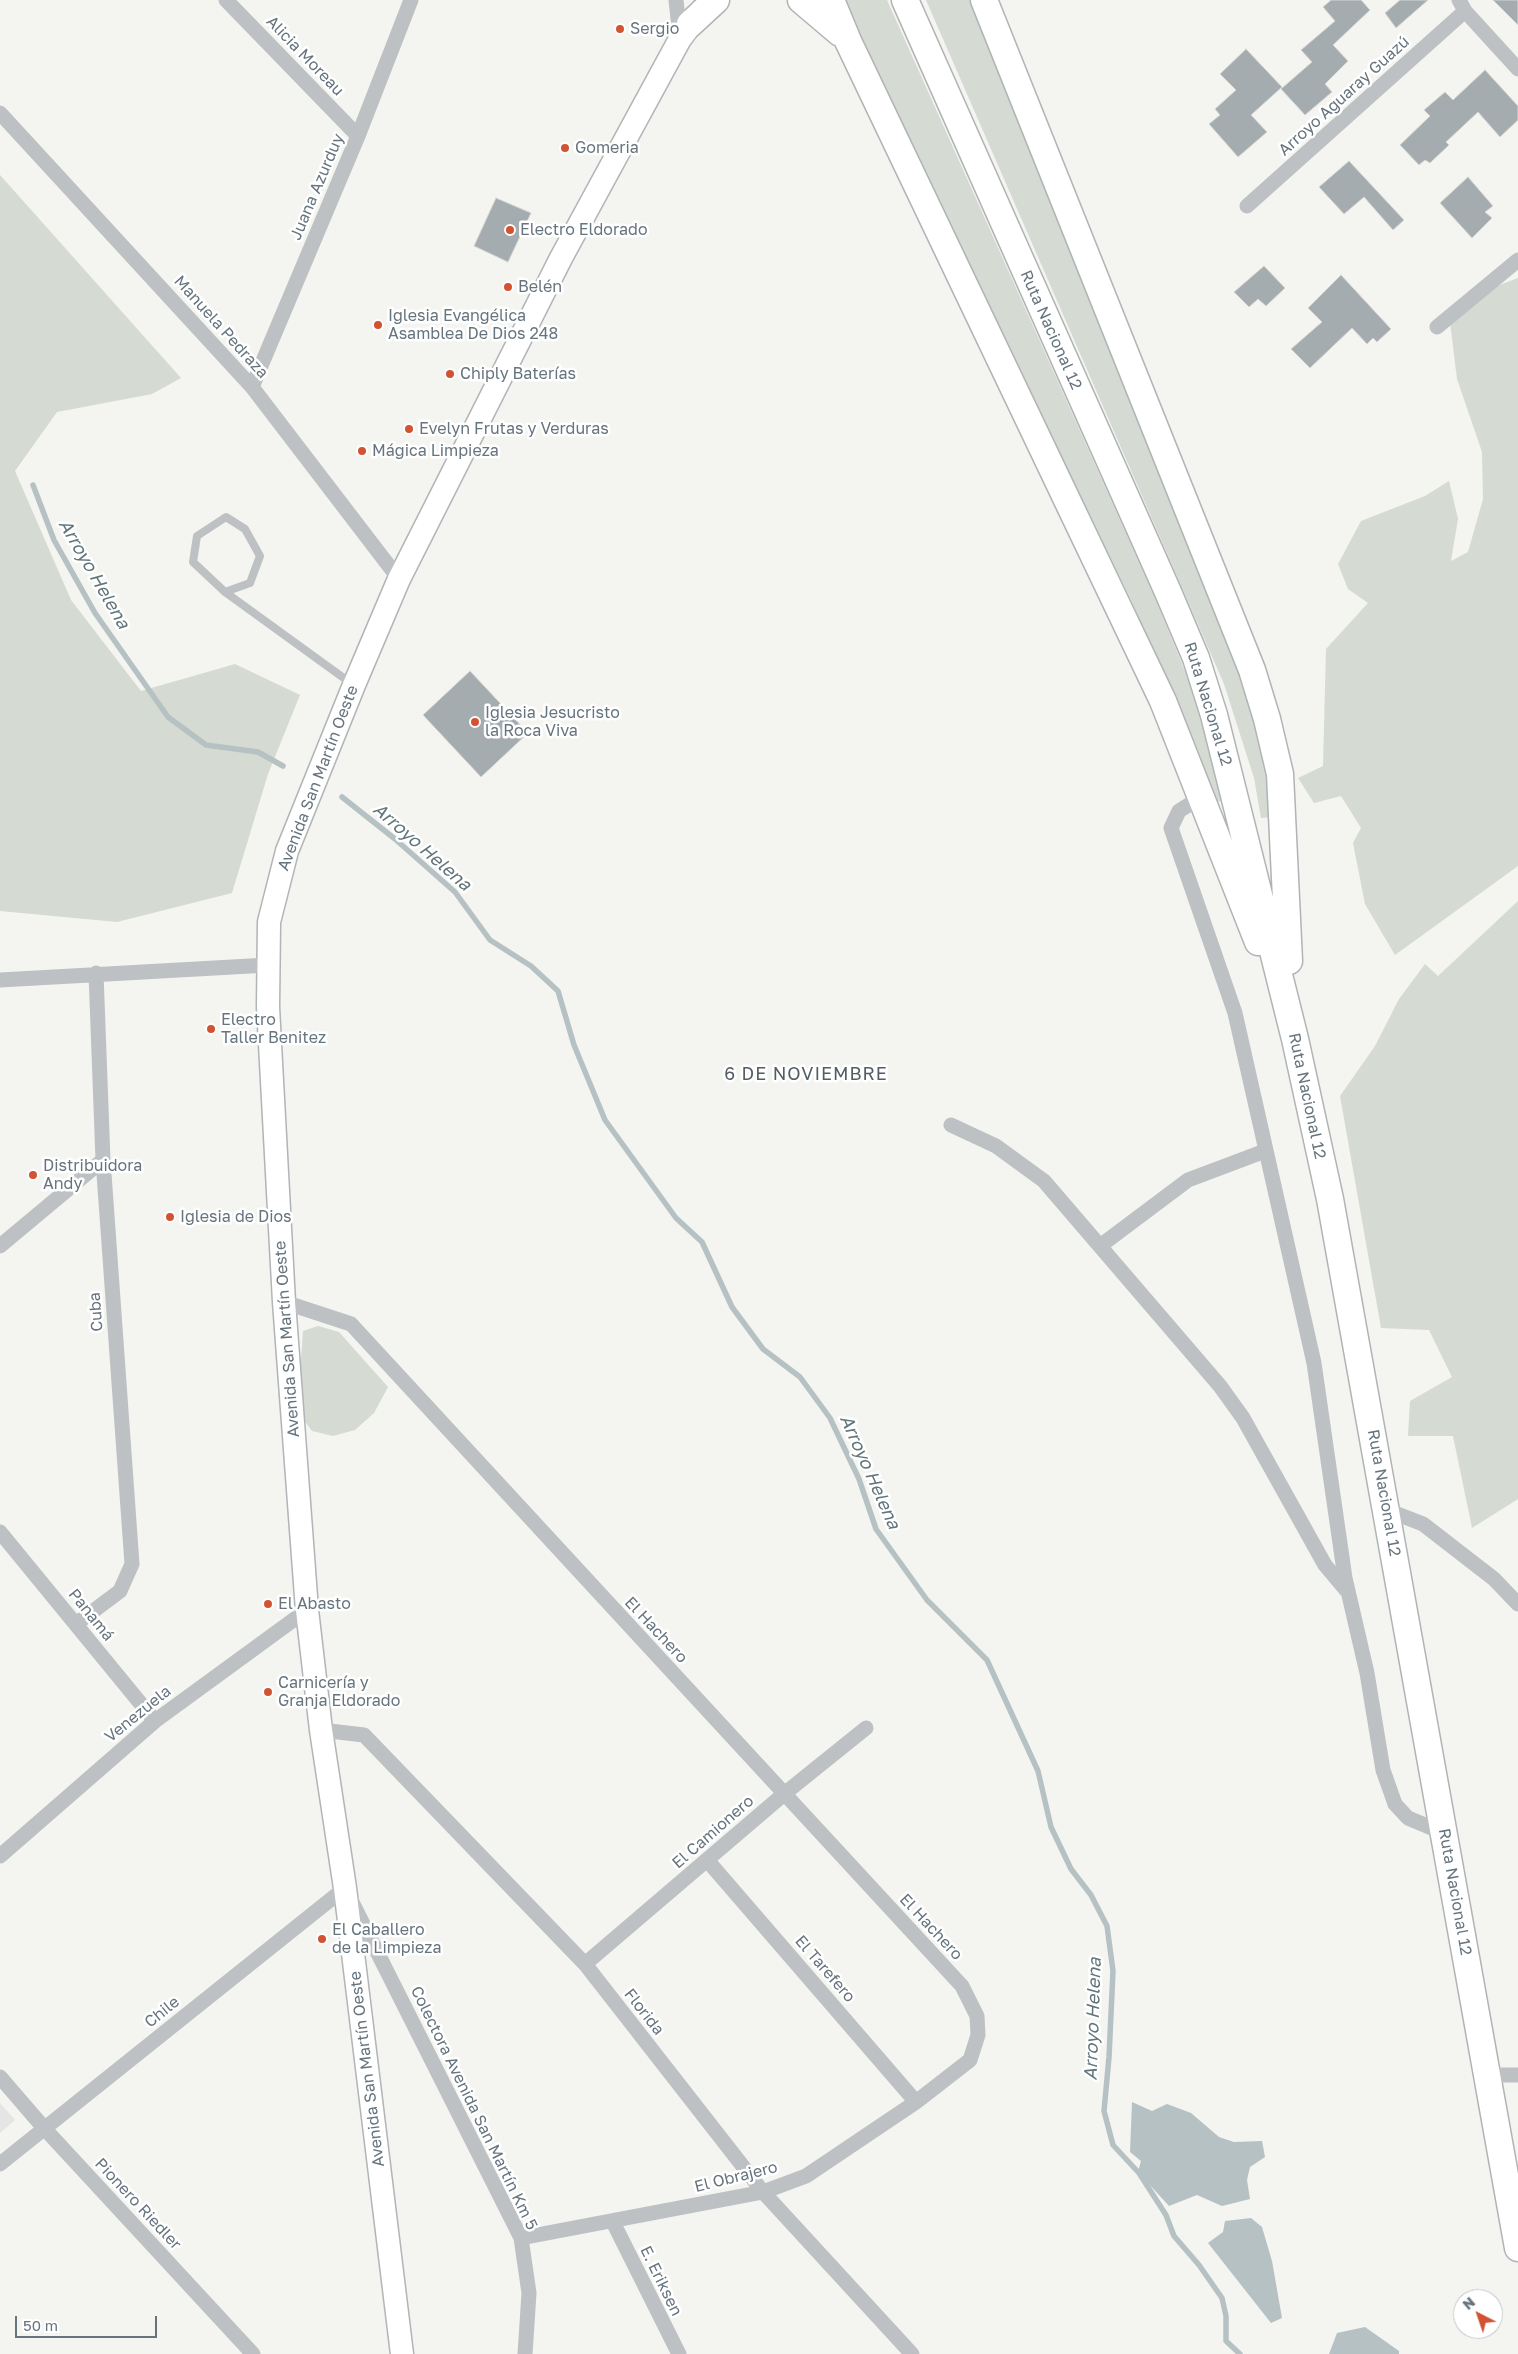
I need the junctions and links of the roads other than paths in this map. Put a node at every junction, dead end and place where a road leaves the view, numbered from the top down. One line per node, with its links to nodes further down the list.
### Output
1 (226, 0): 15 (street, Alicia Moreau)
2 (411, 0): 15 (street, Juana Azurduy)
3 (676, 0): 11 (street)
4 (711, 0): 11 (main road, Avenida San Martín Oeste)
5 (716, 0): 11 (highway)
6 (801, 0): 12 (highway)
7 (831, 0): 12 (highway)
8 (904, 0): 27 (highway, Ruta Nacional 12)
9 (984, 0): 27 (highway)
10 (1462, 6): 13 (street); 16 (street, Arroyo Aguaray Guazú)
11 (689, 21): 20 (main road, Avenida San Martín Oeste)
12 (848, 41): 23 (highway)
13 (1518, 70)
14 (0, 113): 19 (street, Manuela Pedraza)
15 (358, 136): 19 (street, Juana Azurduy)
16 (1248, 206)
17 (1518, 260): 18 (street)
18 (1437, 327)
19 (252, 387): 20 (street, Manuela Pedraza)
20 (399, 579): 22 (main road, Avenida San Martín Oeste)
21 (225, 592): 21 (lane); 22 (lane)
22 (354, 685): 24 (main road, Avenida San Martín Oeste)
23 (1201, 797): 27 (highway); 29 (street)
24 (268, 965): 25 (street); 33 (main road, Avenida San Martín Oeste)
25 (96, 973): 26 (street); 30 (street, Cuba)
26 (0, 980)
27 (1295, 1038): 34 (highway, Ruta Nacional 12)
28 (951, 1125): 32 (street)
29 (1265, 1151): 32 (street); 36 (street)
30 (103, 1160): 31 (street); 39 (street, Cuba)
31 (0, 1246)
32 (1100, 1246): 36 (street)
33 (284, 1302): 38 (main road, Avenida San Martín Oeste); 43 (street, El Hachero)
34 (1387, 1510): 37 (street); 44 (highway, Ruta Nacional 12)
35 (2, 1539): 39 (street, Panamá)
36 (1348, 1593): 44 (street)
37 (1518, 1604)
38 (307, 1610): 40 (street, Venezuela); 42 (main road, Avenida San Martín Oeste)
39 (76, 1624): 40 (street, Panamá)
40 (155, 1721): 45 (street, Venezuela)
41 (866, 1728): 43 (street, El Camionero)
42 (321, 1730): 47 (main road, Avenida San Martín Oeste); 48 (street, Florida)
43 (784, 1794): 46 (street, El Camionero); 49 (street, El Hachero)
44 (1444, 1832): 50 (highway, Ruta Nacional 12)
45 (0, 1856)
46 (707, 1860): 48 (street, El Camionero); 53 (street, El Tarefero)
47 (345, 1888): 54 (street, Chile); 58 (street, Colectora Avenida San Martín Km 5); 61 (main road, Avenida San Martín Oeste)
48 (585, 1964): 56 (street, Florida)
49 (977, 2016): 53 (street, El Obrajero)
50 (1487, 2075): 51 (street); 59 (highway, Ruta Nacional 12)
51 (1518, 2075)
52 (0, 2077): 54 (street, Pionero Riedler)
53 (916, 2102): 56 (street, El Obrajero)
54 (44, 2128): 55 (street, Chile); 60 (street, Pionero Riedler)
55 (0, 2164)
56 (763, 2192): 57 (street, El Obrajero); 64 (street, Florida)
57 (613, 2222): 58 (street, El Obrajero); 63 (street, E. Eriksen)
58 (521, 2238): 62 (street, Colectora Avenida San Martín Km 5)
59 (1518, 2248)
60 (253, 2354)
61 (402, 2354)
62 (525, 2354)
63 (679, 2354)
64 (912, 2354)

